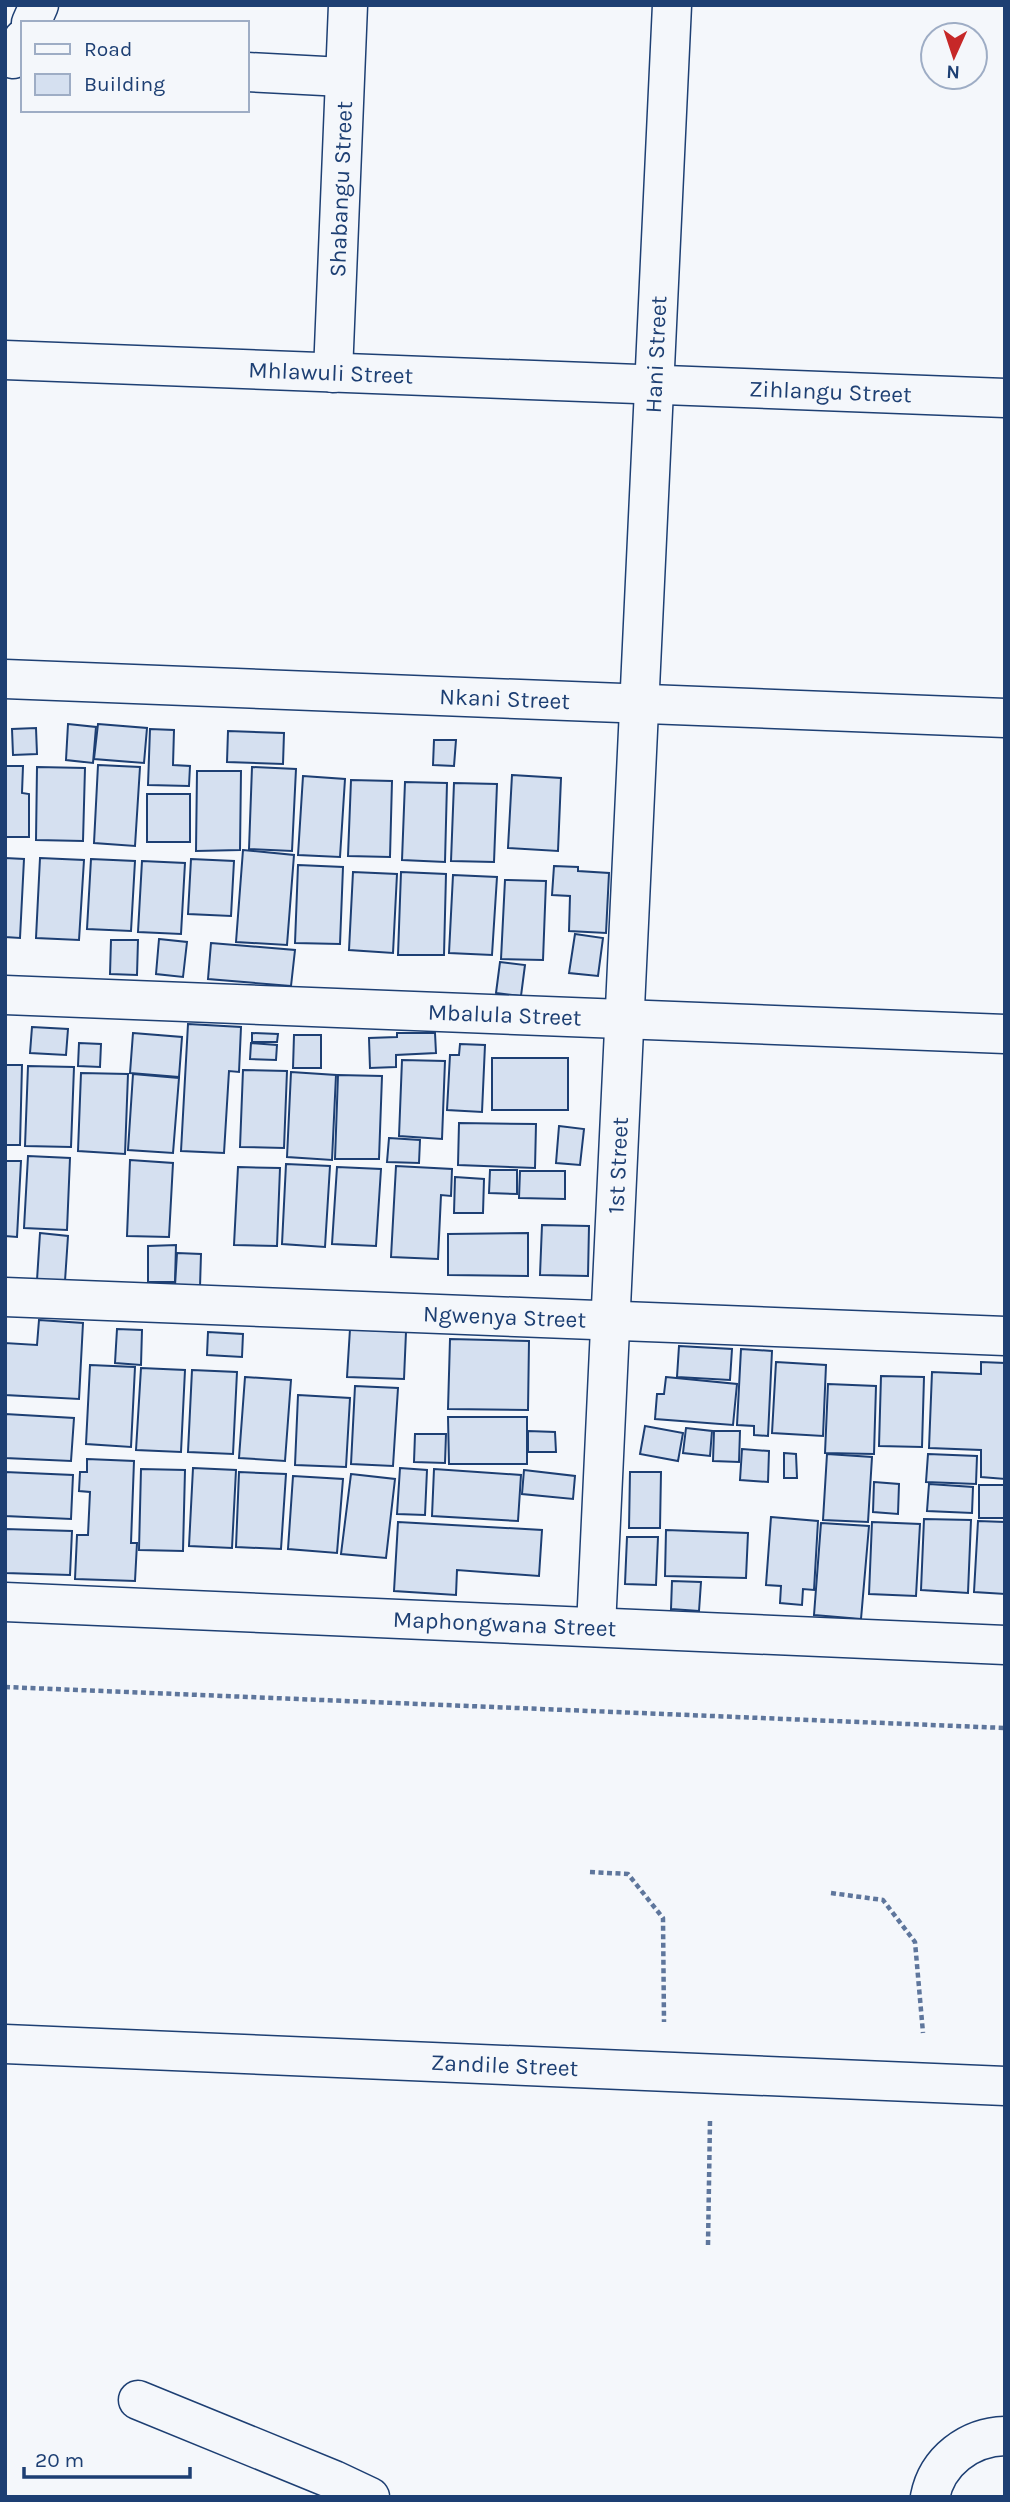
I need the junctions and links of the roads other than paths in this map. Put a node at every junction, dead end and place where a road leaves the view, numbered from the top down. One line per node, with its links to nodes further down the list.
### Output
1 (39, 5): 4 (street)
2 (348, 5): 6 (street, Shabangu Street)
3 (672, 5): 9 (street, Hani Street)
4 (32, 21)
5 (248, 72): 6 (street)
6 (344, 77): 8 (street, Shabangu Street)
7 (5, 360): 8 (street, Mhlawuli Street)
8 (333, 373): 9 (street, Mhlawuli Street)
9 (654, 385): 10 (street, Zihlangu Street); 12 (street, Hani Street)
10 (1005, 398)
11 (5, 679): 12 (street, Nkani Street)
12 (639, 704): 13 (street, Nkani Street); 15 (street, 1st Street)
13 (1005, 718)
14 (5, 995): 15 (street, Mbalula Street)
15 (624, 1019): 16 (street, Mbalula Street); 18 (street, 1st Street)
16 (1005, 1034)
17 (5, 1297): 18 (street, Ngwenya Street)
18 (610, 1321): 19 (street, Ngwenya Street); 21 (street, 1st Street)
19 (1005, 1336)
20 (5, 1602): 21 (street, Maphongwana Street)
21 (596, 1627): 22 (street, Maphongwana Street)
22 (1005, 1645)
23 (5, 2045): 24 (street, Zandile Street)
24 (1005, 2086)
25 (138, 2400): 27 (street)
26 (1005, 2436): 28 (street)
27 (370, 2497)
28 (930, 2497)

